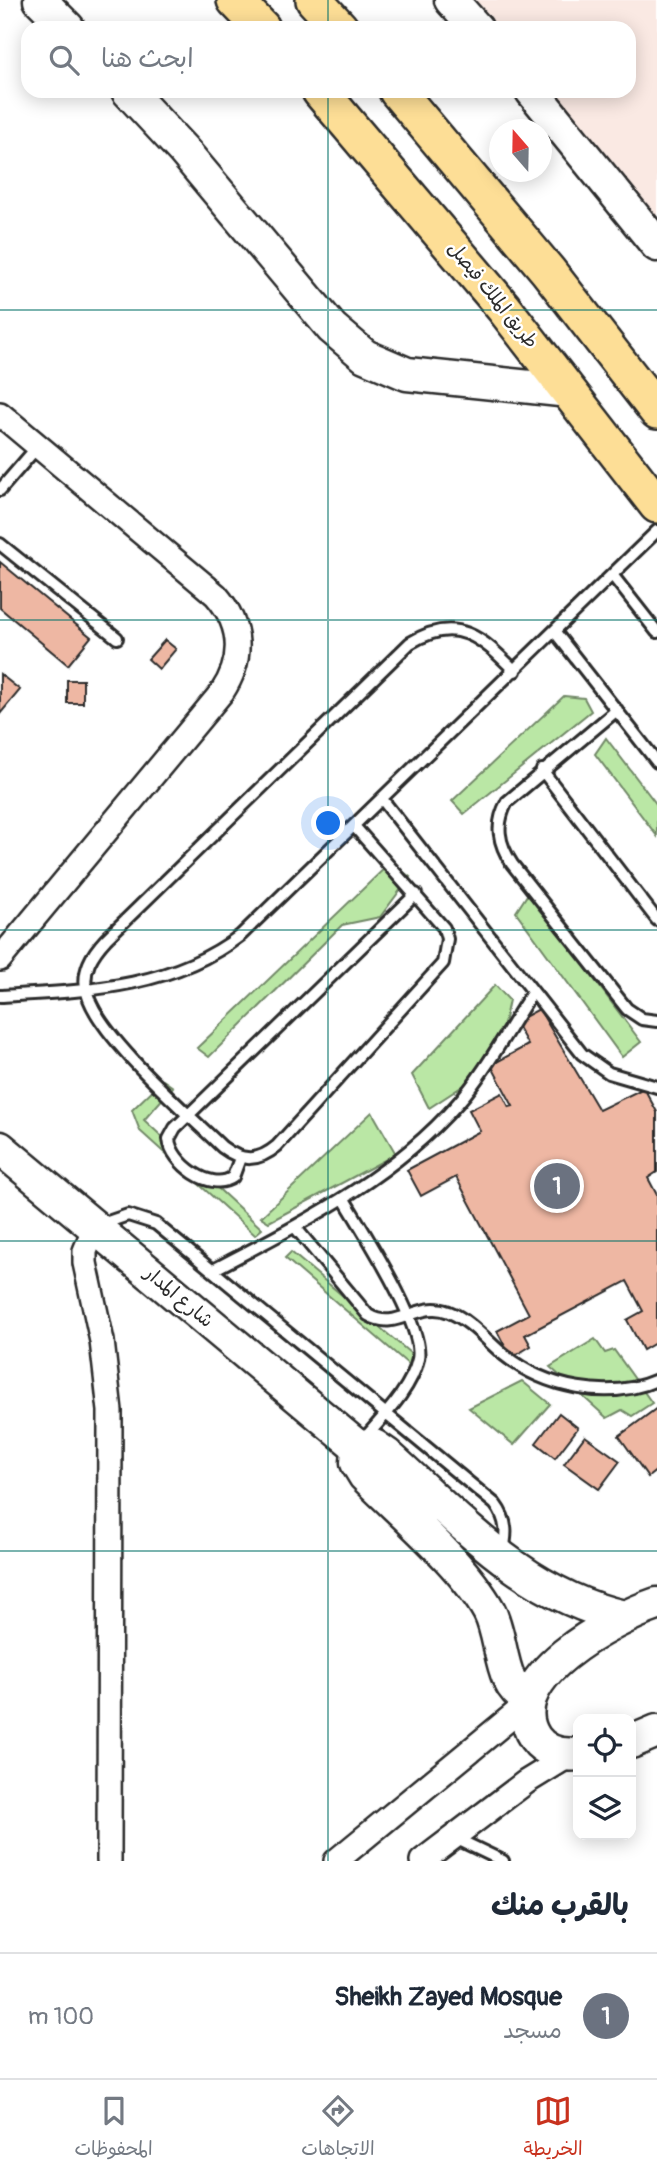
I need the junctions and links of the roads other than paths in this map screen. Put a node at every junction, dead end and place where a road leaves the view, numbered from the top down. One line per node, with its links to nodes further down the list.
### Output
1 (40, 0): 5 (street)
2 (235, 0): 6 (main road)
3 (314, 0): 7 (main road)
4 (452, 0): 8 (street)
5 (61, 21)
6 (255, 21)
7 (334, 21)
8 (470, 21)
9 (135, 98): 14 (street)
10 (326, 98): 14 (main road, طريق الملك فيصل)
11 (403, 98): 15 (main road)
12 (538, 98): 13 (street)
13 (657, 245)
14 (569, 391): 19 (main road, طريق الملك فيصل)
15 (657, 411)
16 (0, 414): 17 (street)
17 (38, 446): 18 (lane); 34 (street)
18 (0, 490)
19 (657, 505)
20 (657, 531): 22 (lane)
21 (0, 544): 25 (lane)
22 (613, 576): 23 (lane); 24 (lane)
23 (555, 632): 26 (lane); 27 (lane)
24 (657, 632)
25 (117, 638)
26 (514, 671): 30 (lane); 35 (lane)
27 (617, 710): 28 (lane); 29 (lane)
28 (657, 762)
29 (542, 770): 33 (lane); 38 (lane)
30 (382, 799): 31 (lane); 36 (lane)
31 (354, 825): 32 (lane); 35 (lane)
32 (416, 894): 40 (lane); 42 (lane)
33 (657, 920)
34 (0, 959)
35 (86, 990): 37 (lane); 40 (lane)
36 (532, 992): 39 (lane); 43 (lane)
37 (0, 996)
38 (657, 1021)
39 (657, 1087)
40 (189, 1115): 42 (lane); 42 (lane)
41 (0, 1148): 44 (street, شارع المدار)
42 (240, 1158)
43 (344, 1199): 45 (lane); 47 (lane)
44 (95, 1227): 46 (lane); 50 (street, شارع المدار); 60 (street)
45 (295, 1227): 46 (lane); 47 (lane)
46 (213, 1270): 49 (lane)
47 (409, 1315): 48 (lane); 49 (lane)
48 (657, 1380)
49 (386, 1413): 50 (lane); 51 (lane)
50 (358, 1447): 51 (street, شارع المدار); 54 (street)
51 (501, 1557): 53 (street, شارع المدار)
52 (657, 1604): 53 (street)
53 (624, 1617): 54 (street)
54 (528, 1701): 57 (street); 61 (street)
55 (657, 1731): 56 (street)
56 (636, 1740)
57 (573, 1755)
58 (573, 1756): 59 (street)
59 (453, 1837): 62 (street); 63 (lane)
60 (109, 1861)
61 (336, 1861)
62 (422, 1861)
63 (503, 1861)

